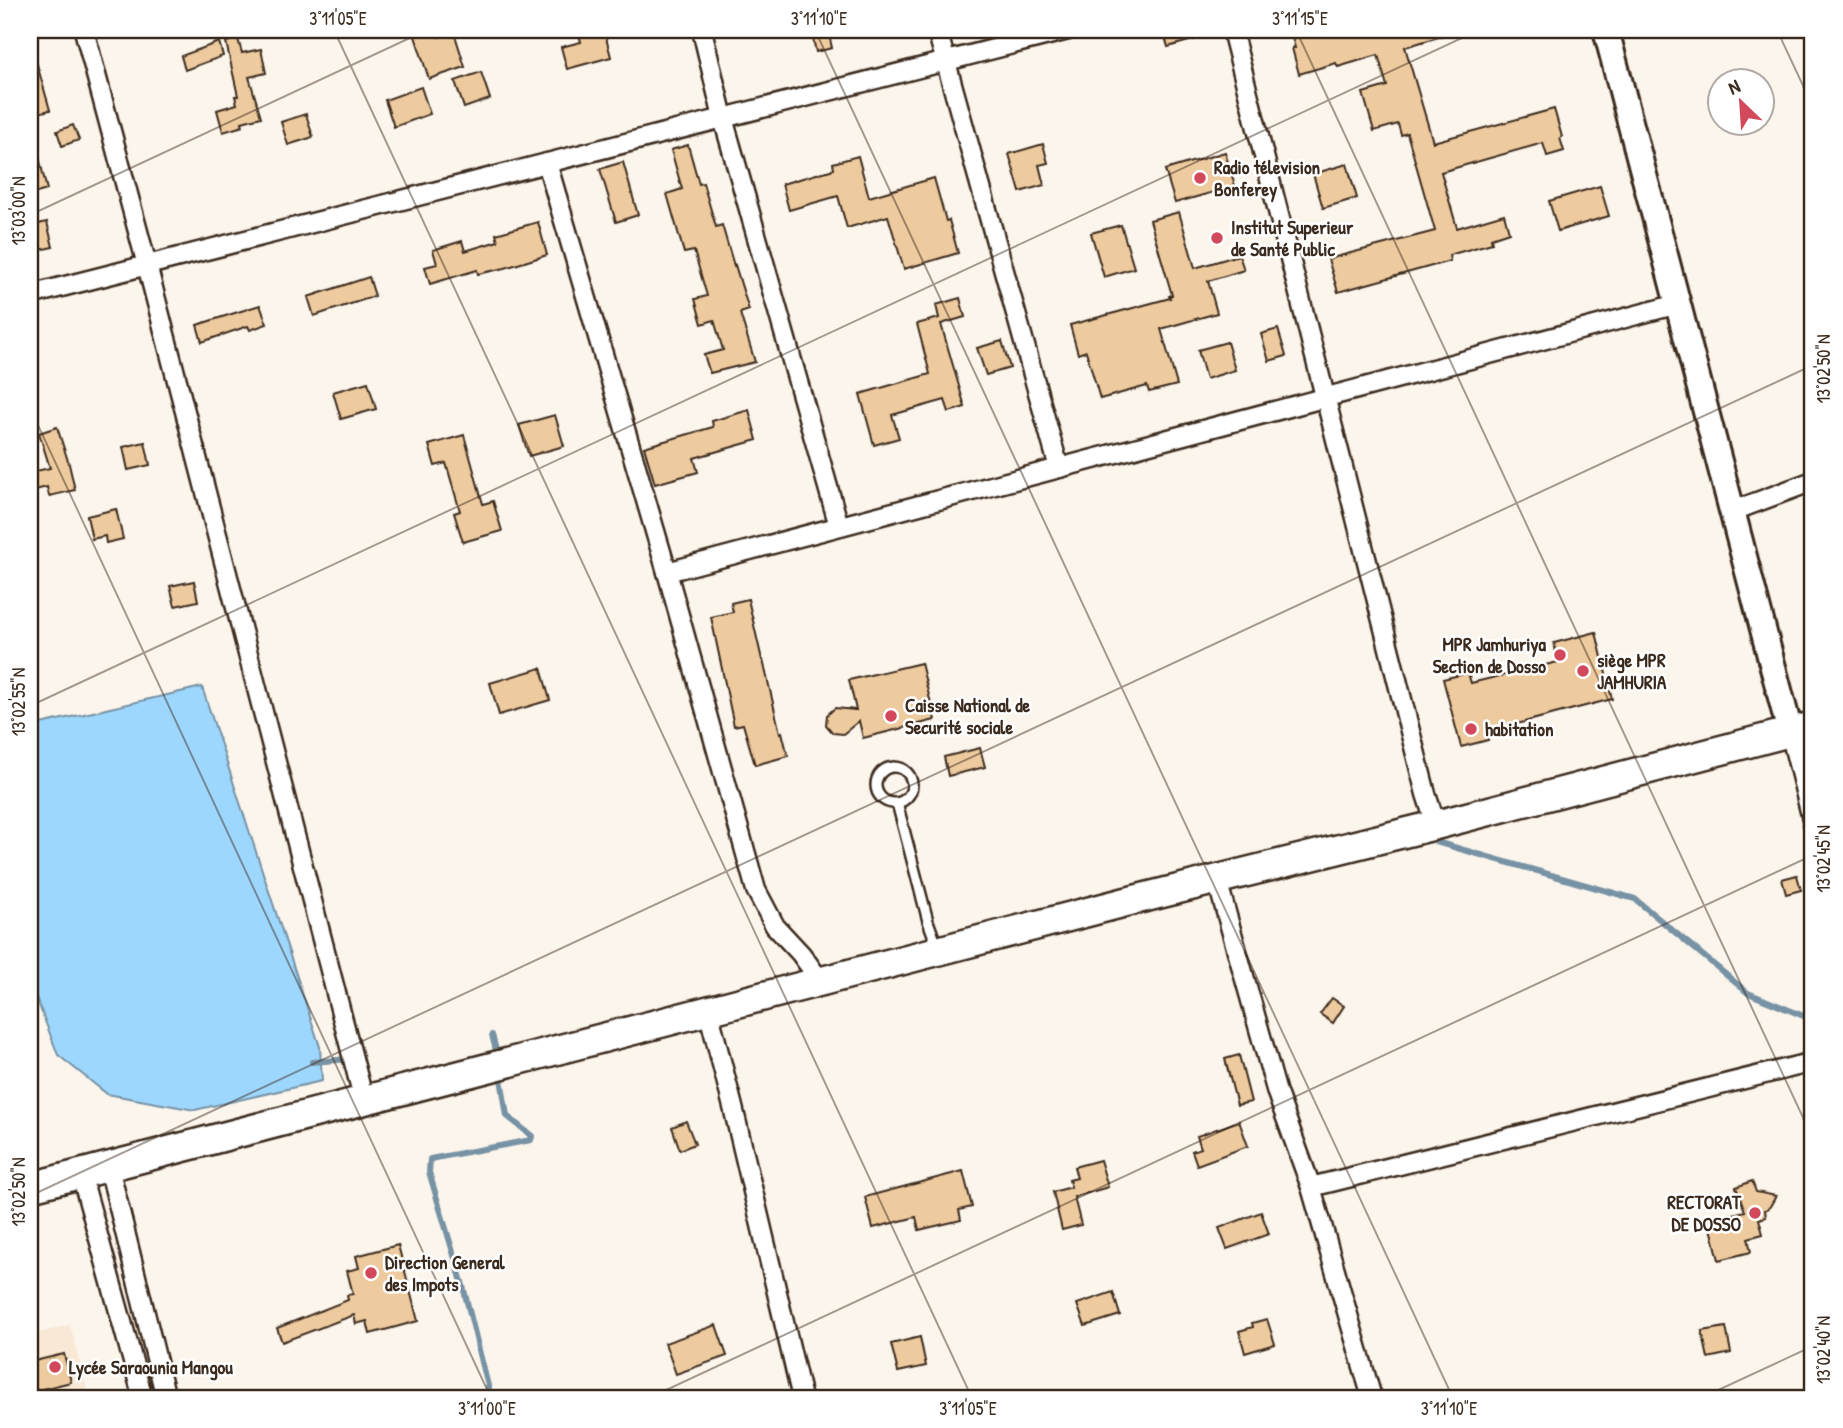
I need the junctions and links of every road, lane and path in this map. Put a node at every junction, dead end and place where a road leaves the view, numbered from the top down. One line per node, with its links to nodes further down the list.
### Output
1 (84, 30): 10 (street)
2 (702, 30): 8 (street)
3 (937, 30): 7 (street)
4 (1068, 30): 7 (street)
5 (1232, 30): 13 (street)
6 (1606, 30): 12 (main road)
7 (945, 61): 8 (street); 14 (street)
8 (723, 118): 9 (street); 17 (street)
9 (547, 163): 10 (street); 18 (street)
10 (147, 265): 11 (street); 28 (street)
11 (30, 295)
12 (1678, 304): 13 (street); 16 (main road)
13 (1325, 397): 14 (street); 22 (street)
14 (1059, 468): 17 (street)
15 (1813, 481): 16 (street)
16 (1733, 511): 19 (main road)
17 (839, 526): 18 (street)
18 (667, 572): 25 (street)
19 (1802, 729): 21 (street); 22 (highway)
20 (897, 803): 20 (lane); 24 (lane)
21 (1813, 824)
22 (1436, 825): 23 (highway)
23 (1217, 880): 24 (highway); 32 (street)
24 (939, 951): 25 (highway)
25 (821, 982): 26 (highway)
26 (708, 1010): 28 (highway); 35 (street)
27 (1813, 1062): 32 (street)
28 (364, 1101): 29 (highway)
29 (108, 1167): 30 (highway); 34 (street)
30 (81, 1174): 31 (highway); 33 (street)
31 (30, 1187)
32 (1311, 1187): 36 (street)
33 (143, 1398)
34 (166, 1398)
35 (802, 1398)
36 (1372, 1398)

